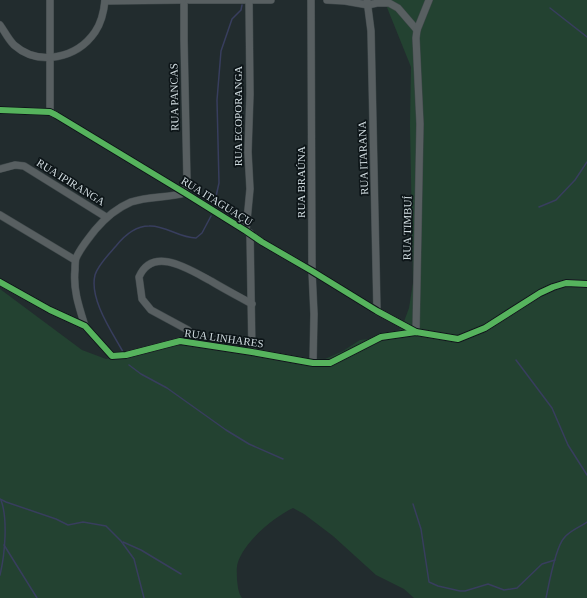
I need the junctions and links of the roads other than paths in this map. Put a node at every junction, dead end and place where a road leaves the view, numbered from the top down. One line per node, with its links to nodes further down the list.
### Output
1 (50, 0): 13 (street)
2 (183, 0): 9 (street); 17 (street, RUA PANCAS)
3 (189, 0): 4 (street)
4 (249, 0): 5 (street); 20 (street, RUA ECOPORANGA)
5 (271, 0)
6 (311, 0): 22 (street, RUA BRAÚNA)
7 (327, 0): 10 (street)
8 (429, 0): 12 (street)
9 (105, 1): 13 (street)
10 (367, 2): 12 (street); 26 (street, RUA ITARANA)
11 (0, 25): 13 (street)
12 (417, 30): 28 (street, RUA TIMBUÍ)
13 (49, 58): 15 (street)
14 (0, 110): 15 (street, RUA ITAGUAÇU)
15 (50, 112): 17 (street, RUA ITAGUAÇU)
16 (0, 169): 19 (street, RUA IPIRANGA)
17 (185, 192): 19 (street); 20 (street, RUA ITAGUAÇU)
18 (0, 215): 21 (street)
19 (106, 217): 21 (street)
20 (248, 232): 22 (street, RUA ITAGUAÇU); 25 (street, RUA ECOPORANGA)
21 (75, 260): 27 (street)
22 (312, 271): 26 (street, RUA ITAGUAÇU); 31 (street, RUA BRAÚNA)
23 (0, 282): 27 (street, RUA LINHARES)
24 (587, 284): 28 (street)
25 (252, 304): 29 (street); 30 (street, RUA ECOPORANGA)
26 (377, 311): 28 (street, RUA ITAGUAÇU)
27 (85, 326): 29 (street, RUA LINHARES)
28 (416, 332): 31 (street, RUA LINHARES)
29 (194, 343): 30 (street, RUA LINHARES)
30 (252, 352): 31 (street, RUA LINHARES)
31 (312, 363)

